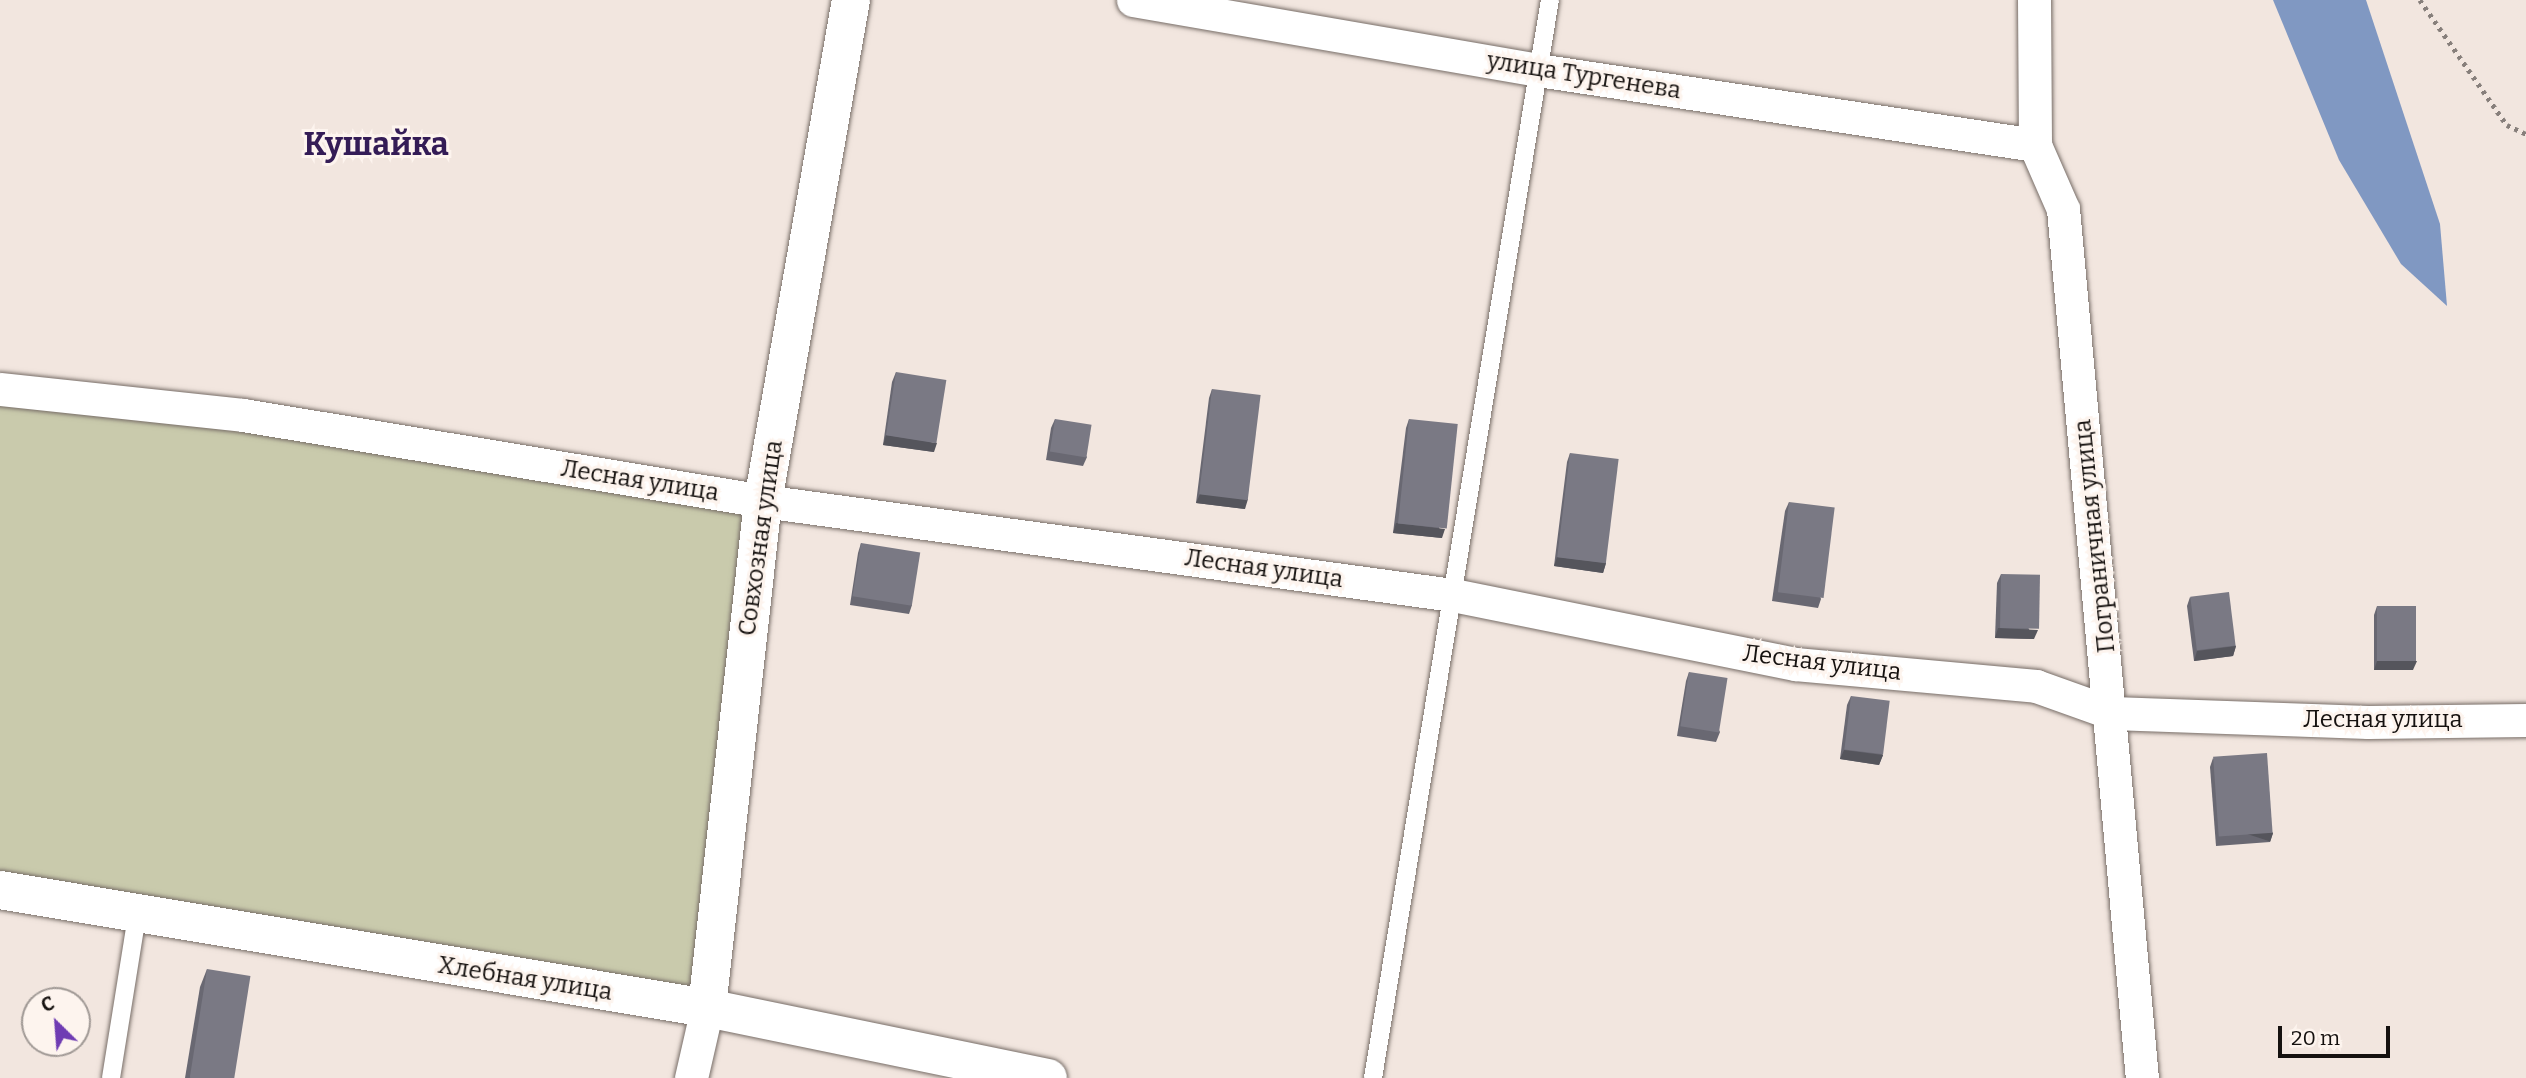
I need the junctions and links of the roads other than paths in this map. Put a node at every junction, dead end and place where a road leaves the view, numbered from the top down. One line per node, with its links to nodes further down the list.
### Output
1 (851, 0): 8 (street, Совхозная улица)
2 (1133, 0): 5 (street, улица Тургенева)
3 (1550, 0): 5 (lane)
4 (2034, 0): 6 (street, Пограничная улица)
5 (1538, 69): 6 (street, улица Тургенева); 9 (lane)
6 (2035, 145): 10 (street, Пограничная улица)
7 (0, 389): 8 (street, Лесная улица)
8 (763, 501): 9 (street, Лесная улица); 14 (street, Совхозная улица)
9 (1453, 595): 10 (street, Лесная улица); 18 (lane)
10 (2112, 713): 11 (street, Лесная улица); 19 (street, Пограничная улица)
11 (2526, 720)
12 (0, 890): 13 (street, Хлебная улица)
13 (137, 916): 14 (street, Хлебная улица); 15 (lane)
14 (707, 1008): 16 (street, Совхозная улица); 17 (street, Хлебная улица)
15 (111, 1078)
16 (691, 1078)
17 (1048, 1078)
18 (1373, 1078)
19 (2142, 1078)

